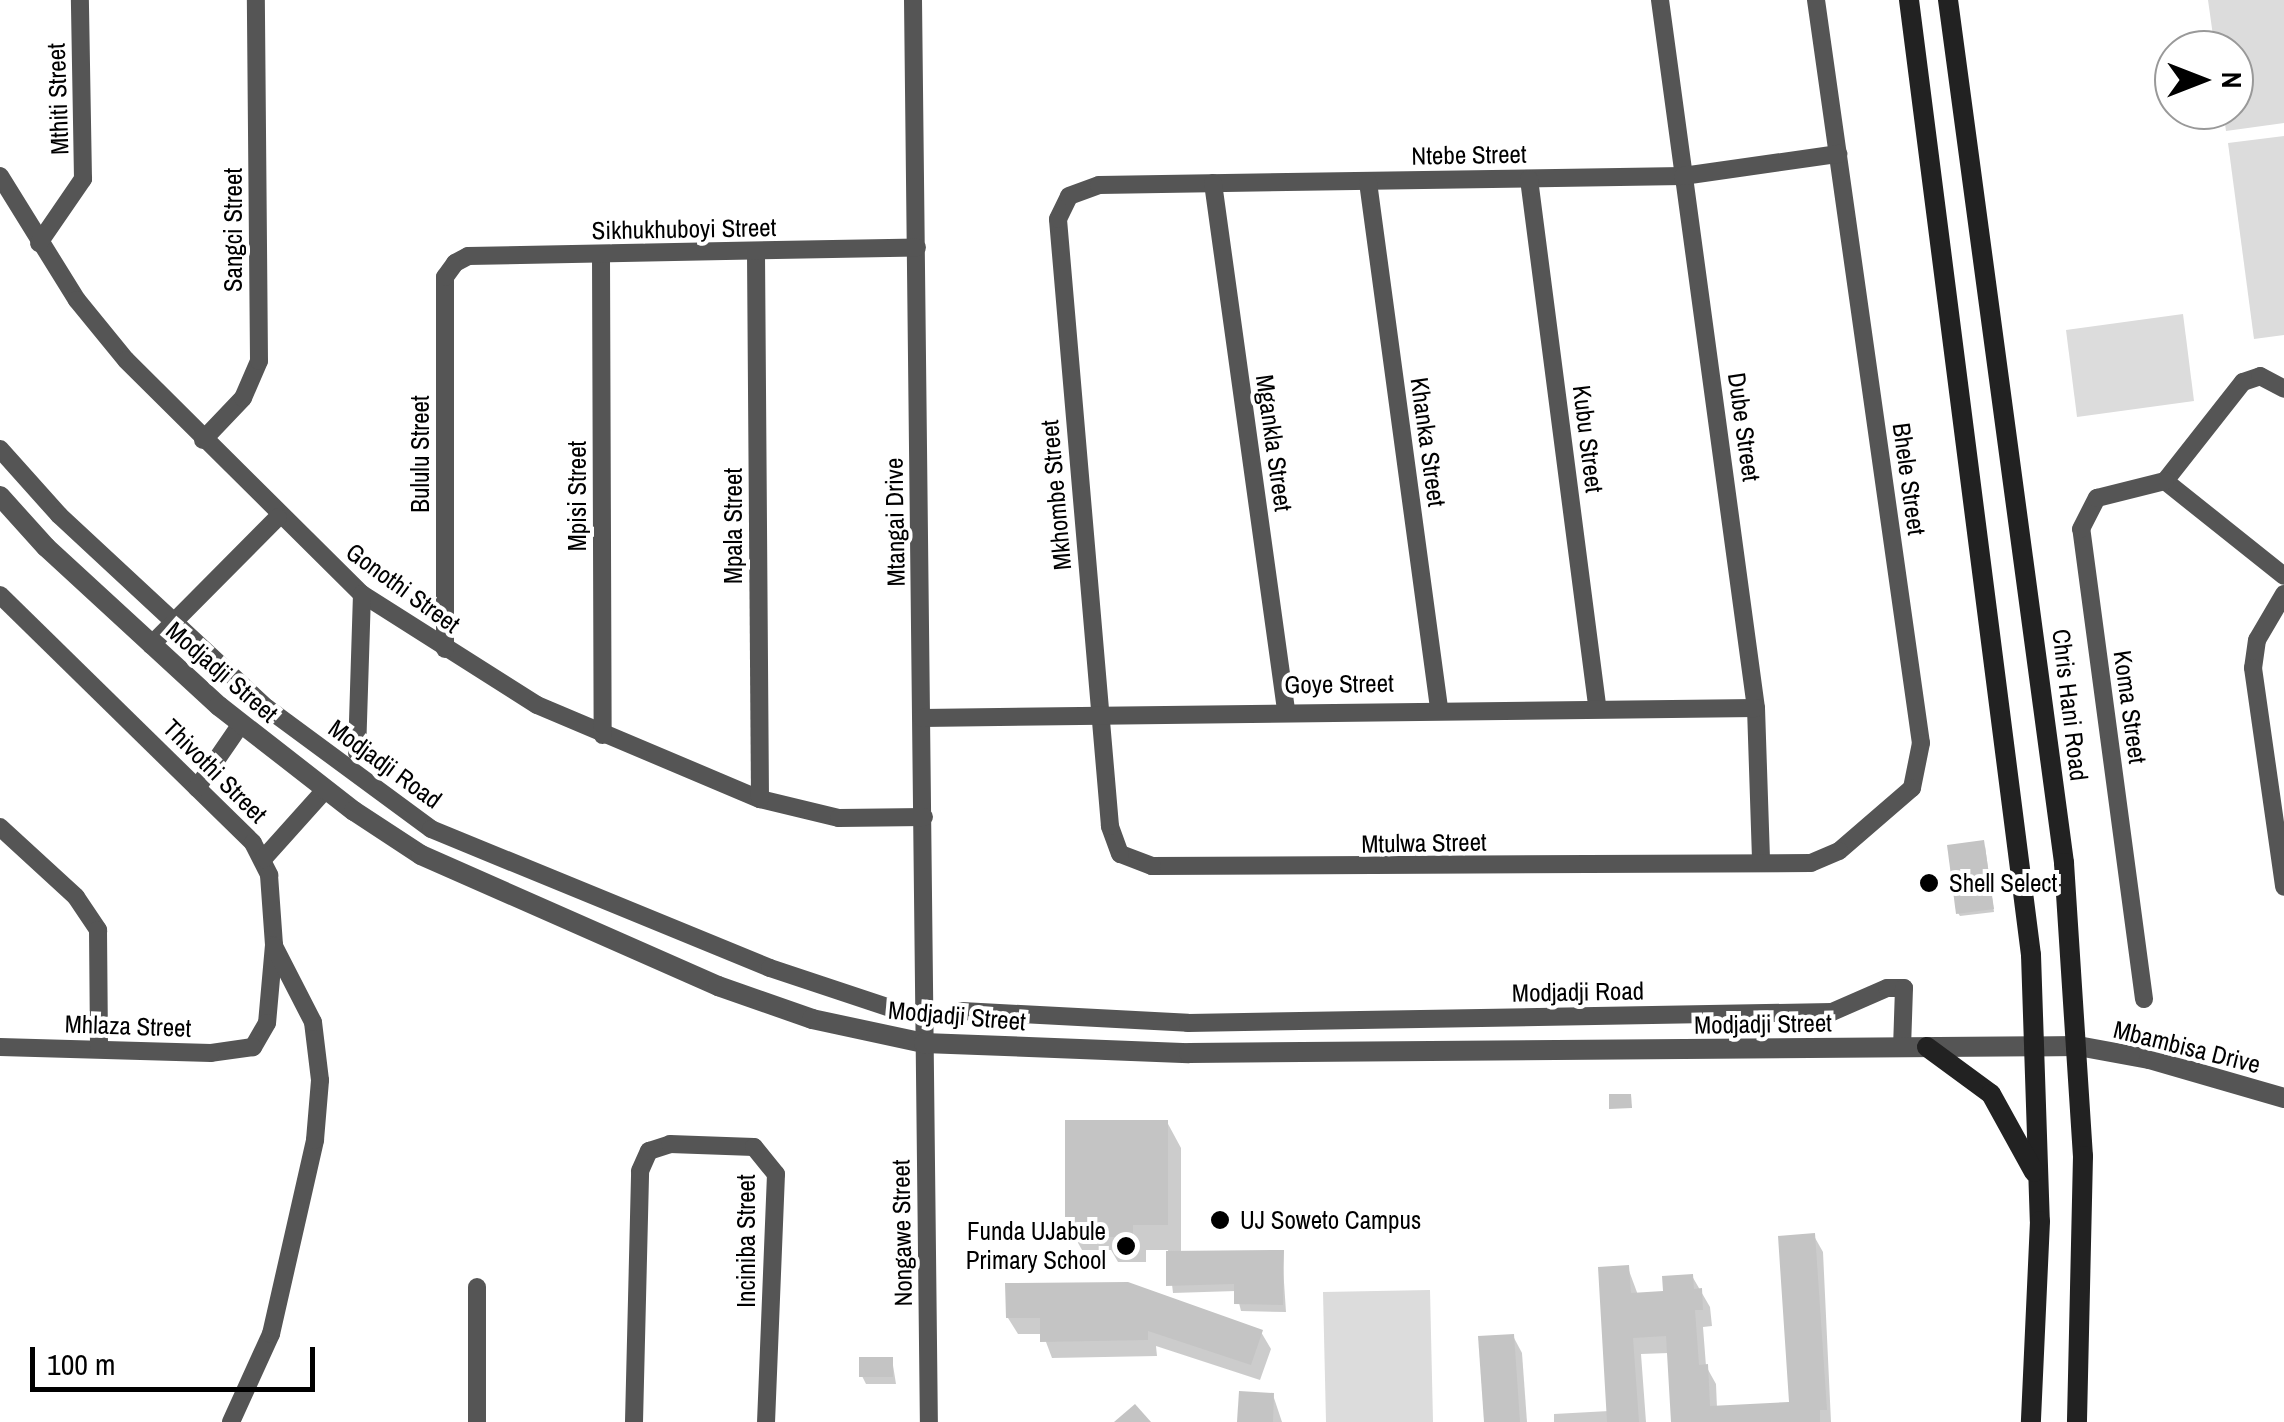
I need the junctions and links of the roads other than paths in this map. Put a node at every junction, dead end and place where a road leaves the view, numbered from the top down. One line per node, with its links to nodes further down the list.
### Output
1 (80, 0): 15 (street, Mthiti Street)
2 (256, 0): 21 (street, Sangci Street)
3 (913, 0): 16 (street, Mtangai Drive)
4 (1660, 0): 10 (street, Dube Street)
5 (1816, 0): 8 (street, Bhele Street)
6 (1910, 0): 61 (main road)
7 (1948, 0): 62 (main road, Chris Hani Road)
8 (1838, 154): 10 (street, Ntebe Street); 49 (street, Bhele Street)
9 (0, 176): 15 (street, Gonothi Street)
10 (1683, 176): 11 (street, Ntebe Street); 35 (street, Dube Street)
11 (1529, 179): 12 (street, Ntebe Street); 33 (street, Kubu Street)
12 (1368, 182): 13 (street, Ntebe Street); 34 (street, Khanka Street)
13 (1213, 184): 14 (street, Ntebe Street); 36 (street, Mgankla Street)
14 (1100, 186): 37 (street, Mkhombe Street)
15 (39, 243): 21 (street, Gonothi Street)
16 (917, 247): 17 (street, Sikhukhuboyi Street); 38 (street, Mtangai Drive)
17 (756, 254): 18 (street, Sikhukhuboyi Street); 44 (street, Mpala Street)
18 (601, 257): 19 (street, Sikhukhuboyi Street); 40 (street, Mpisi Street)
19 (455, 263): 32 (street, Bululu Street)
20 (2284, 389): 23 (street)
21 (203, 440): 25 (street, Gonothi Street)
22 (0, 450): 30 (street, Modjadji Road)
23 (2165, 481): 26 (street); 53 (street, Koma Street)
24 (0, 496): 31 (street, Modjadji Street)
25 (278, 516): 27 (street, Gonothi Street); 30 (street)
26 (2284, 576)
27 (362, 594): 32 (street, Gonothi Street); 41 (street)
28 (2284, 594): 50 (street)
29 (0, 595): 42 (street, Thivothi Street)
30 (175, 620): 31 (street); 52 (street, Modjadji Road)
31 (151, 645): 39 (street, Modjadji Street)
32 (445, 649): 40 (street, Gonothi Street)
33 (1597, 705): 34 (street, Goye Street); 35 (street, Goye Street)
34 (1439, 708): 36 (street, Goye Street)
35 (1756, 708): 49 (street, Dube Street)
36 (1286, 710): 37 (street, Goye Street)
37 (1100, 712): 38 (street, Goye Street); 46 (street, Mkhombe Street)
38 (922, 718): 45 (street, Mtangai Drive)
39 (241, 724): 42 (street); 43 (street, Modjadji Street)
40 (602, 735): 44 (street, Gonothi Street)
41 (357, 754)
42 (198, 788): 48 (street, Thivothi Street)
43 (325, 790): 48 (street); 54 (street, Modjadji Street)
44 (760, 799): 45 (street, Gonothi Street)
45 (924, 816): 59 (street, Mtangai Drive)
46 (1110, 826): 49 (street, Mtulwa Street)
47 (0, 828): 65 (street)
48 (264, 858): 51 (street, Thivothi Street)
49 (1761, 862)
50 (2284, 887)
51 (274, 945): 58 (street, Thivothi Street); 70 (street)
52 (770, 968): 54 (street); 55 (street, Modjadji Road)
53 (2144, 998)
54 (756, 1000): 59 (street, Modjadji Street)
55 (890, 1008)
56 (962, 1011): 57 (street, Modjadji Road)
57 (1188, 1023): 60 (street, Modjadji Road); 66 (street)
58 (258, 1042): 65 (street, Mhlaza Street)
59 (924, 1043): 66 (street, Modjadji Street); 74 (street, Nongawe Street)
60 (1902, 1046): 64 (street, Modjadji Street); 66 (street, Modjadji Street)
61 (2038, 1046): 62 (street, Modjadji Street); 64 (street, Modjadji Street); 68 (main road)
62 (2078, 1046): 67 (street, Mbambisa Drive); 76 (main road, Chris Hani Road)
63 (0, 1047): 65 (street, Mhlaza Street)
64 (1927, 1047): 68 (main road)
65 (99, 1049)
66 (1189, 1054)
67 (2284, 1098)
68 (2039, 1188): 75 (main road)
69 (478, 1288): 71 (street)
70 (231, 1422)
71 (477, 1422)
72 (634, 1422): 73 (street, Inciniba Street)
73 (766, 1422)
74 (929, 1422)
75 (2031, 1422)
76 (2077, 1422)

